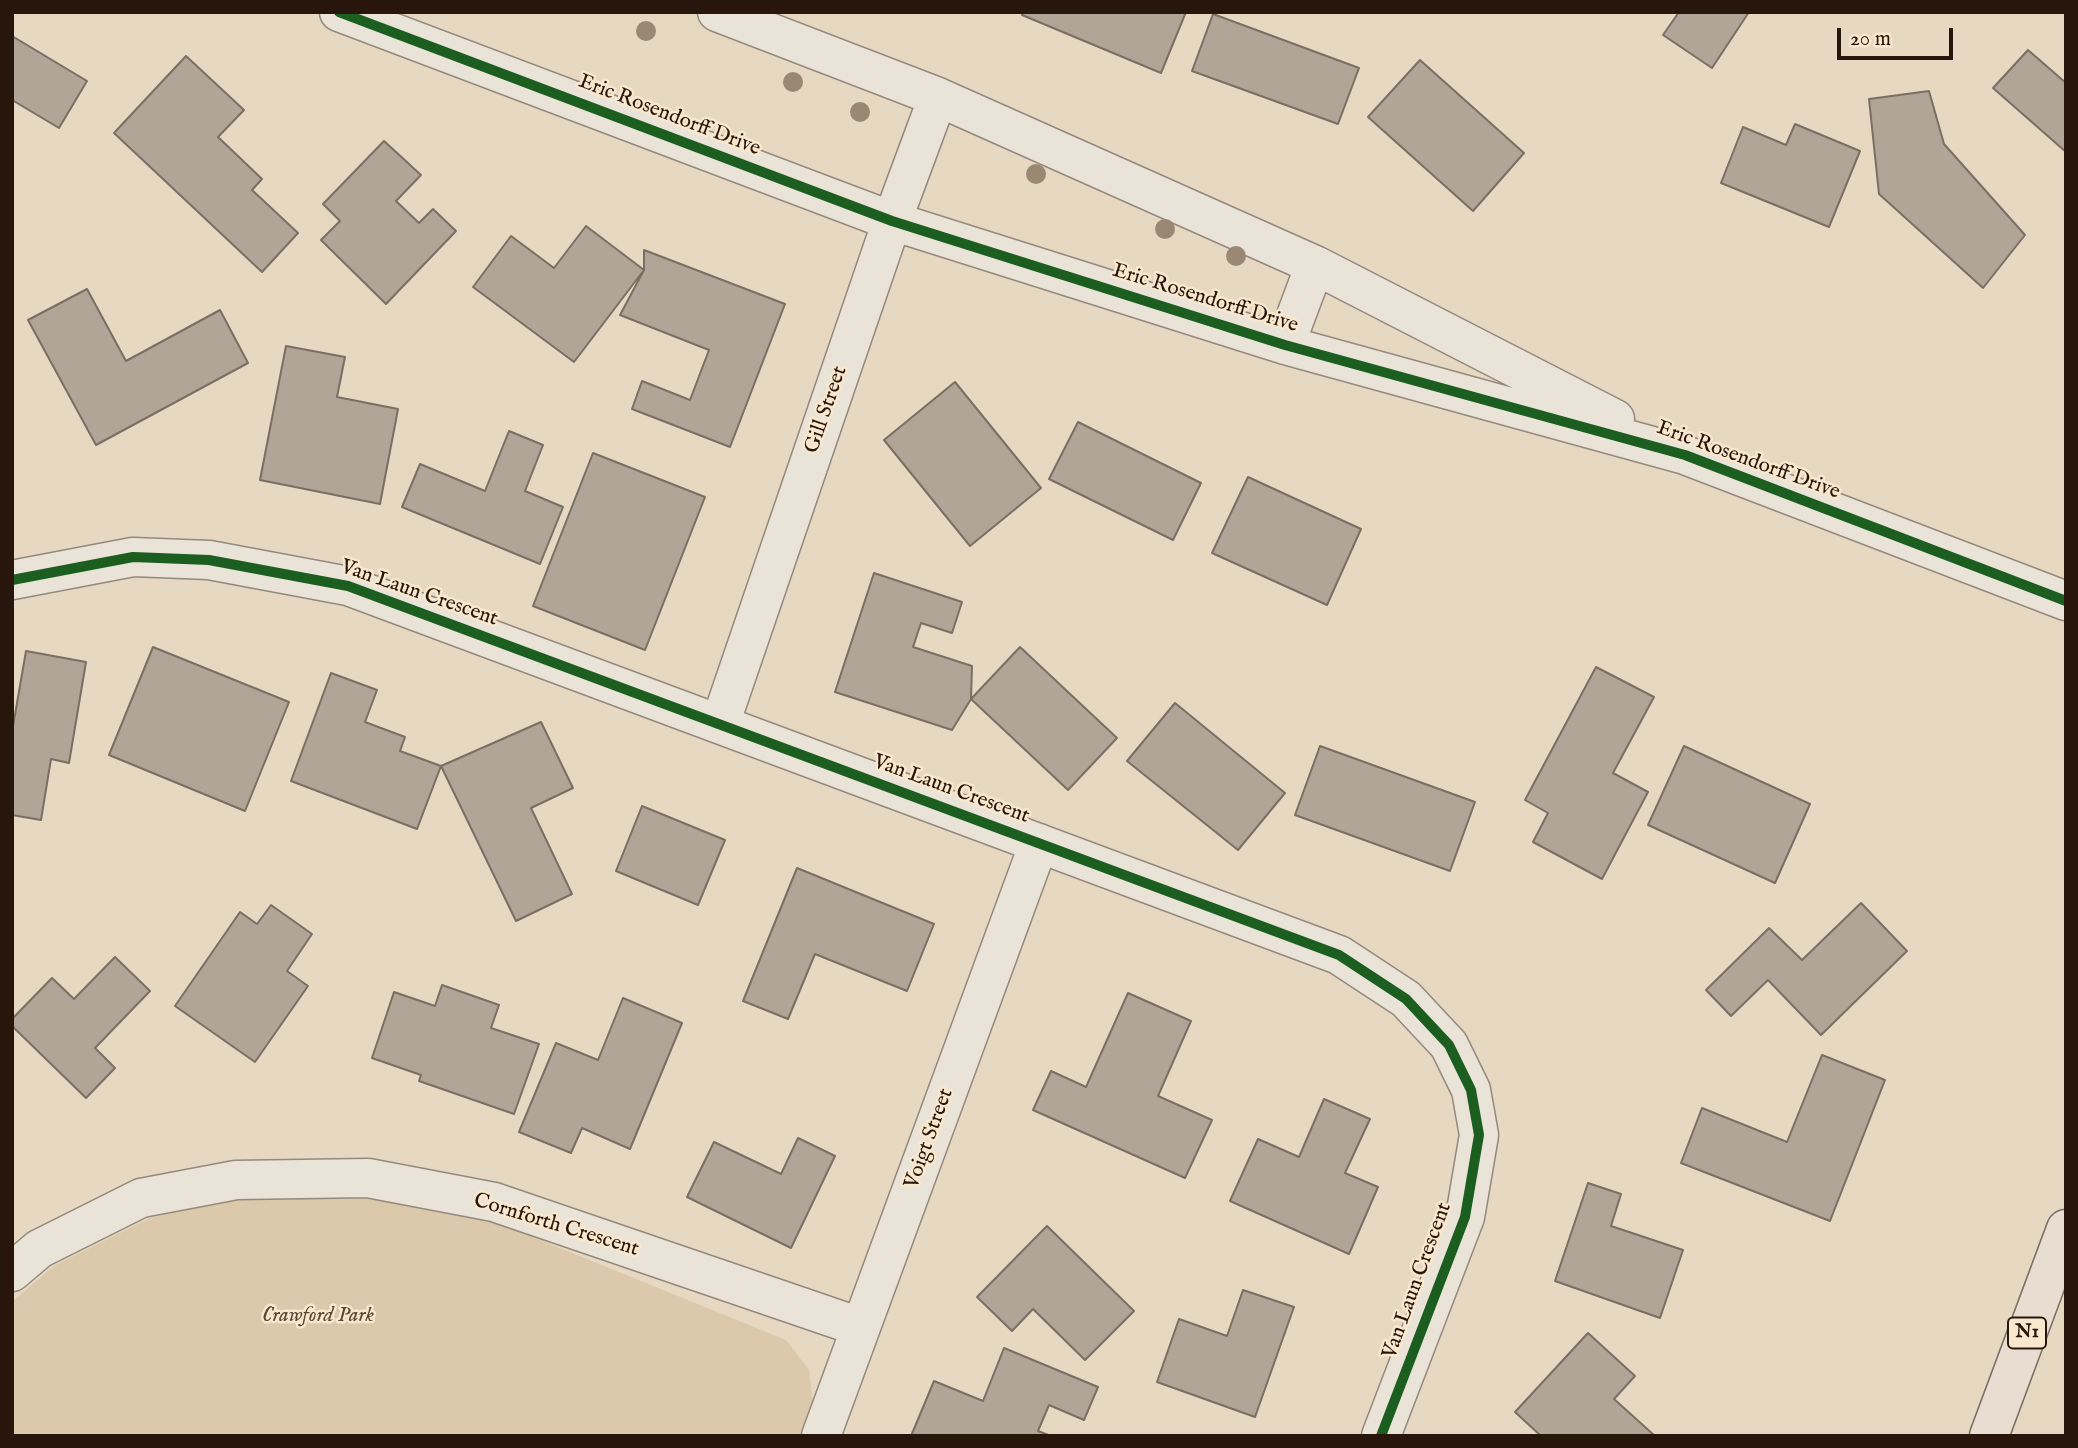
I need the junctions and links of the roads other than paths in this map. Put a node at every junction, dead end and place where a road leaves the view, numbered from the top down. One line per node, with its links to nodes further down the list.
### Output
1 (717, 12): 3 (street, Eric Rosendorff Drive)
2 (347, 14): 4 (street, Eric Rosendorff Drive)
3 (938, 97): 4 (street, Gill Street); 5 (street, Eric Rosendorff Drive)
4 (892, 221): 6 (street, Eric Rosendorff Drive); 10 (street, Gill Street)
5 (1315, 265): 6 (street); 7 (street, Eric Rosendorff Drive)
6 (1285, 345): 7 (street, Eric Rosendorff Drive)
7 (1685, 455): 9 (street, Eric Rosendorff Drive)
8 (12, 580): 10 (street, Van Laun Crescent)
9 (2066, 601)
10 (720, 724): 11 (street, Van Laun Crescent)
11 (1039, 843): 14 (street, Voigt Street); 16 (street, Van Laun Crescent)
12 (2066, 1229): 17 (highway, N1)
13 (12, 1272): 14 (street, Cornforth Crescent)
14 (860, 1327): 15 (street, Voigt Street)
15 (821, 1436)
16 (1381, 1436)
17 (1989, 1436)

